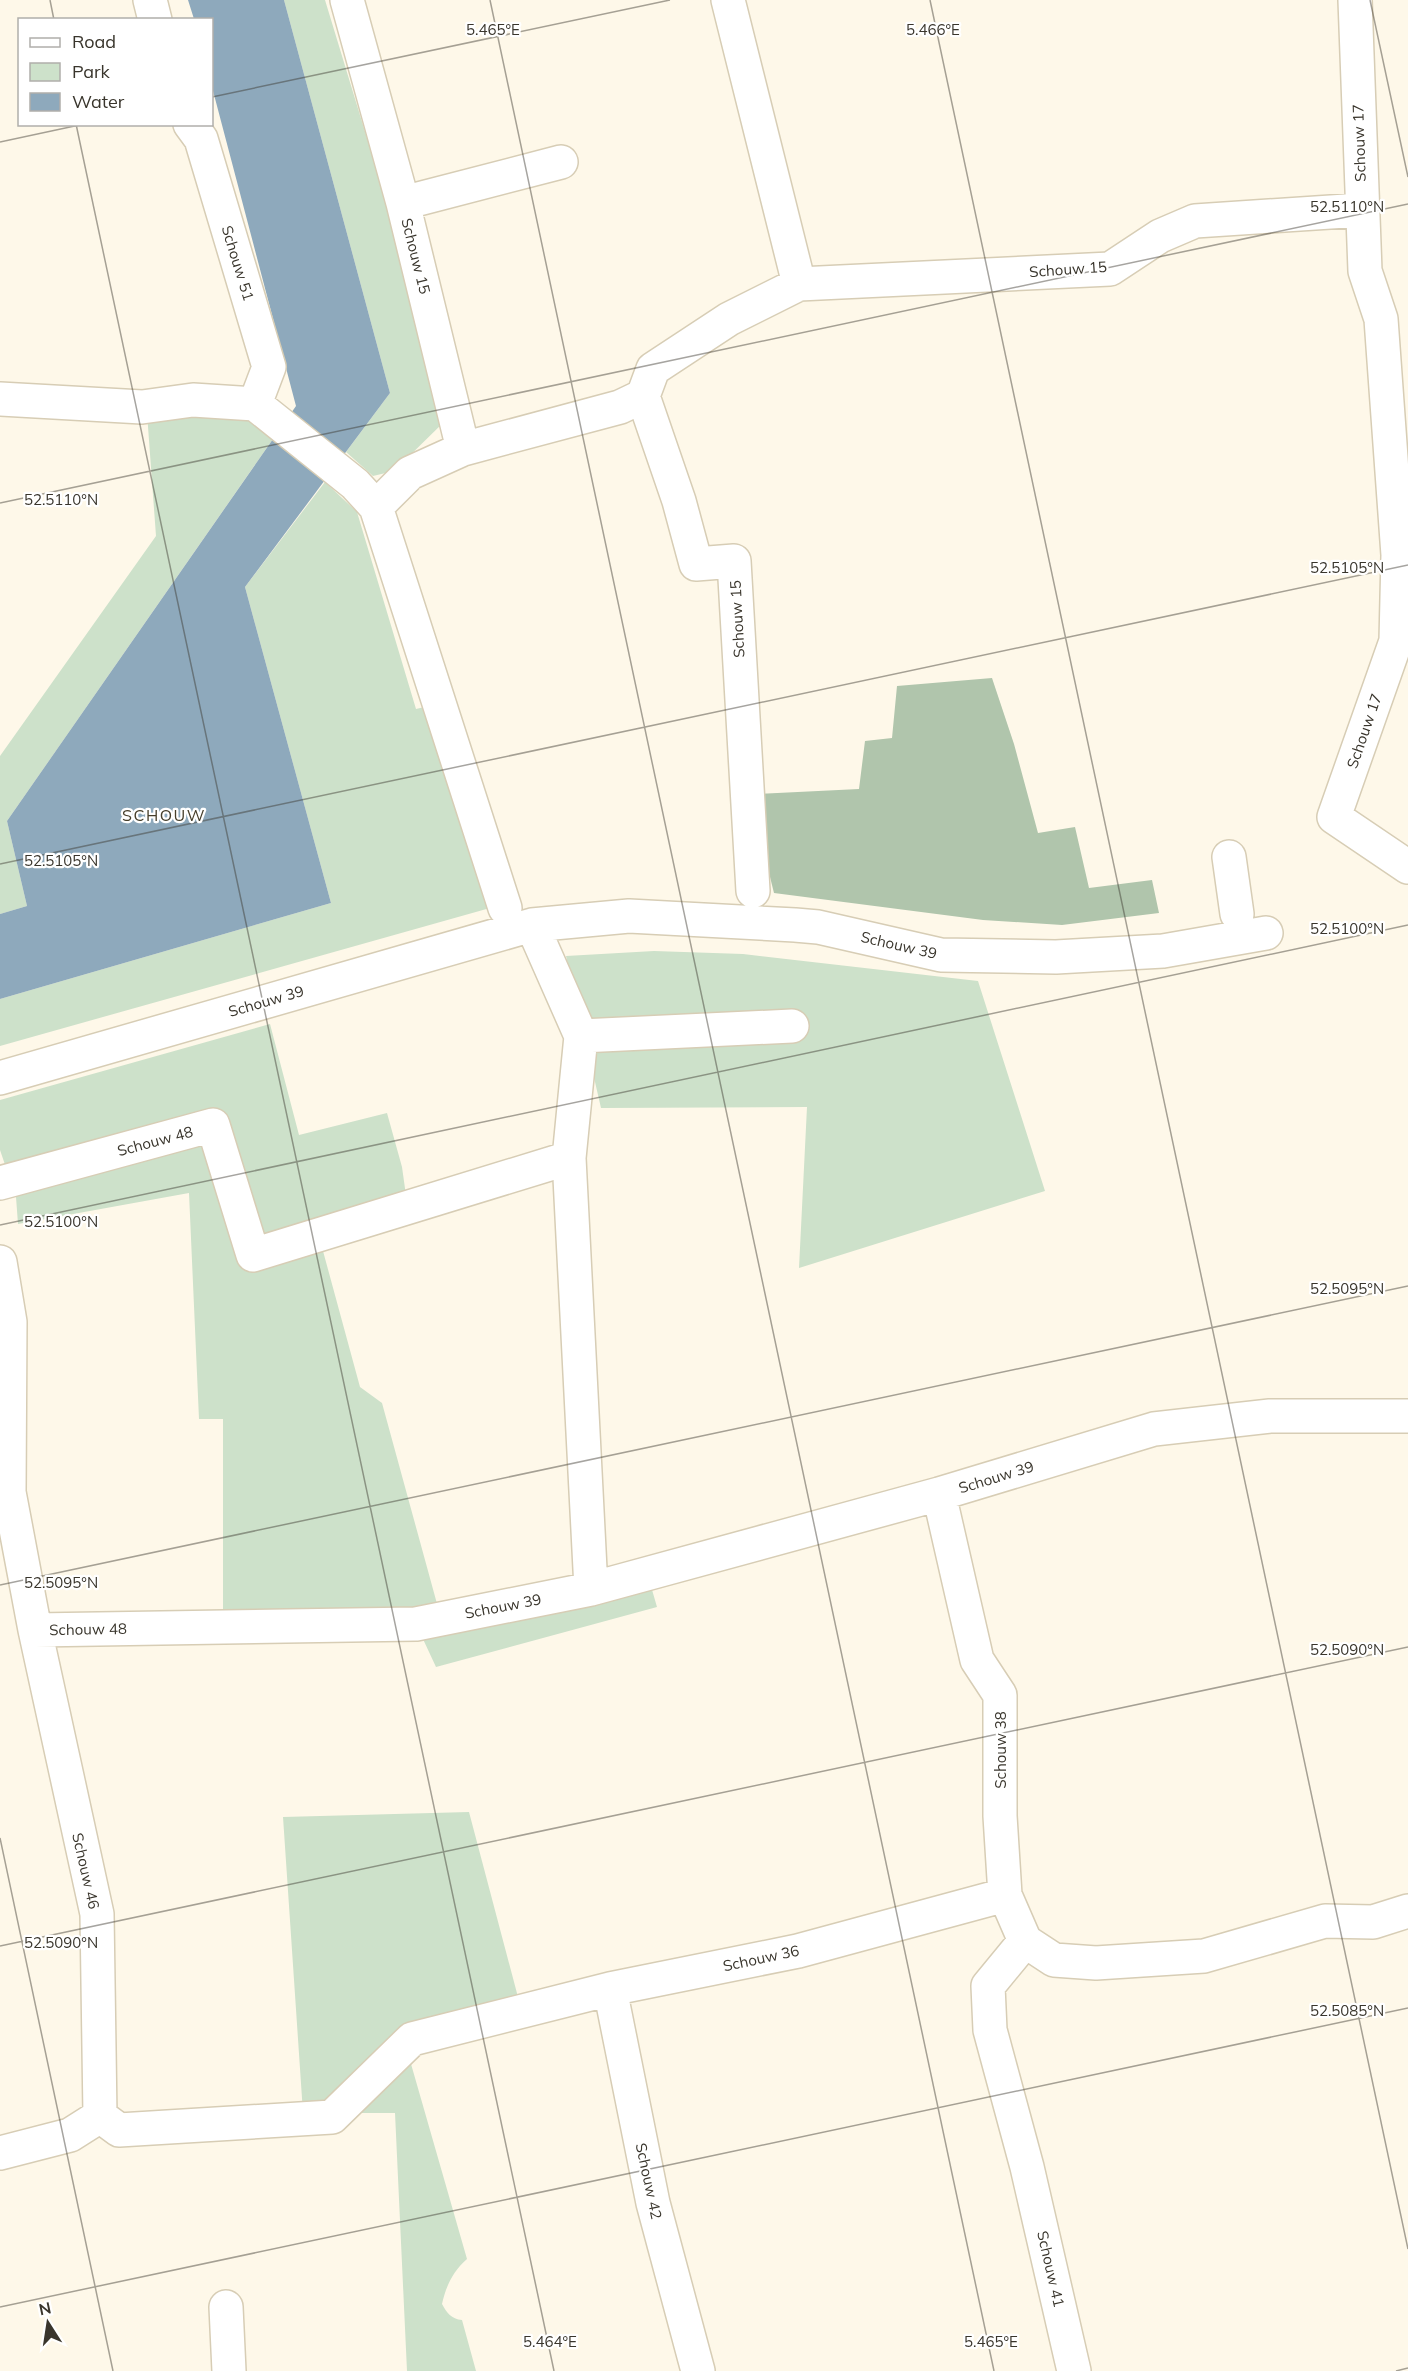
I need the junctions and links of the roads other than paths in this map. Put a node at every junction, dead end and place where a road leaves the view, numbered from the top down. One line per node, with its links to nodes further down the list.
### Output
1 (150, 0): 5 (street)
2 (347, 0): 8 (street, Schouw 15)
3 (728, 0): 10 (street)
4 (1355, 0): 9 (street, Schouw 17)
5 (154, 18)
6 (191, 126): 14 (street, Schouw 51)
7 (561, 162): 8 (street, Schouw 15)
8 (403, 202): 15 (street, Schouw 15)
9 (1361, 210): 10 (street, Schouw 15); 11 (street, Schouw 17)
10 (799, 284): 12 (street, Schouw 15)
11 (1394, 319): 17 (street, Schouw 17)
12 (643, 396): 15 (street); 20 (street, Schouw 15)
13 (0, 399): 14 (street)
14 (263, 410): 16 (street)
15 (463, 449): 16 (street)
16 (365, 495): 21 (street)
17 (1403, 554): 19 (street, Schouw 17)
18 (1228, 857): 22 (street)
19 (1408, 867)
20 (753, 891)
21 (505, 908)
22 (1237, 914)
23 (532, 925): 24 (street, Schouw 39); 26 (street); 27 (street, Schouw 39)
24 (1266, 933)
25 (792, 1026): 26 (street)
26 (582, 1036): 28 (street)
27 (0, 1077)
28 (570, 1158): 29 (street, Schouw 48); 34 (street)
29 (0, 1184)
30 (0, 1262): 31 (street, Schouw 48)
31 (5, 1324): 36 (street, Schouw 48)
32 (1408, 1416): 33 (street, Schouw 39)
33 (939, 1494): 34 (street, Schouw 39); 37 (street, Schouw 38)
34 (591, 1589): 35 (street, Schouw 39)
35 (416, 1624): 36 (street, Schouw 48)
36 (35, 1630): 41 (street, Schouw 46)
37 (1005, 1895): 39 (street, Schouw 38); 40 (street, Schouw 36)
38 (1408, 1911): 39 (street)
39 (1025, 1941): 46 (street, Schouw 41)
40 (610, 1989): 41 (street, Schouw 36); 45 (street, Schouw 42)
41 (100, 2116): 42 (street)
42 (0, 2153)
43 (226, 2307): 44 (street)
44 (229, 2371)
45 (698, 2371)
46 (1074, 2371)

